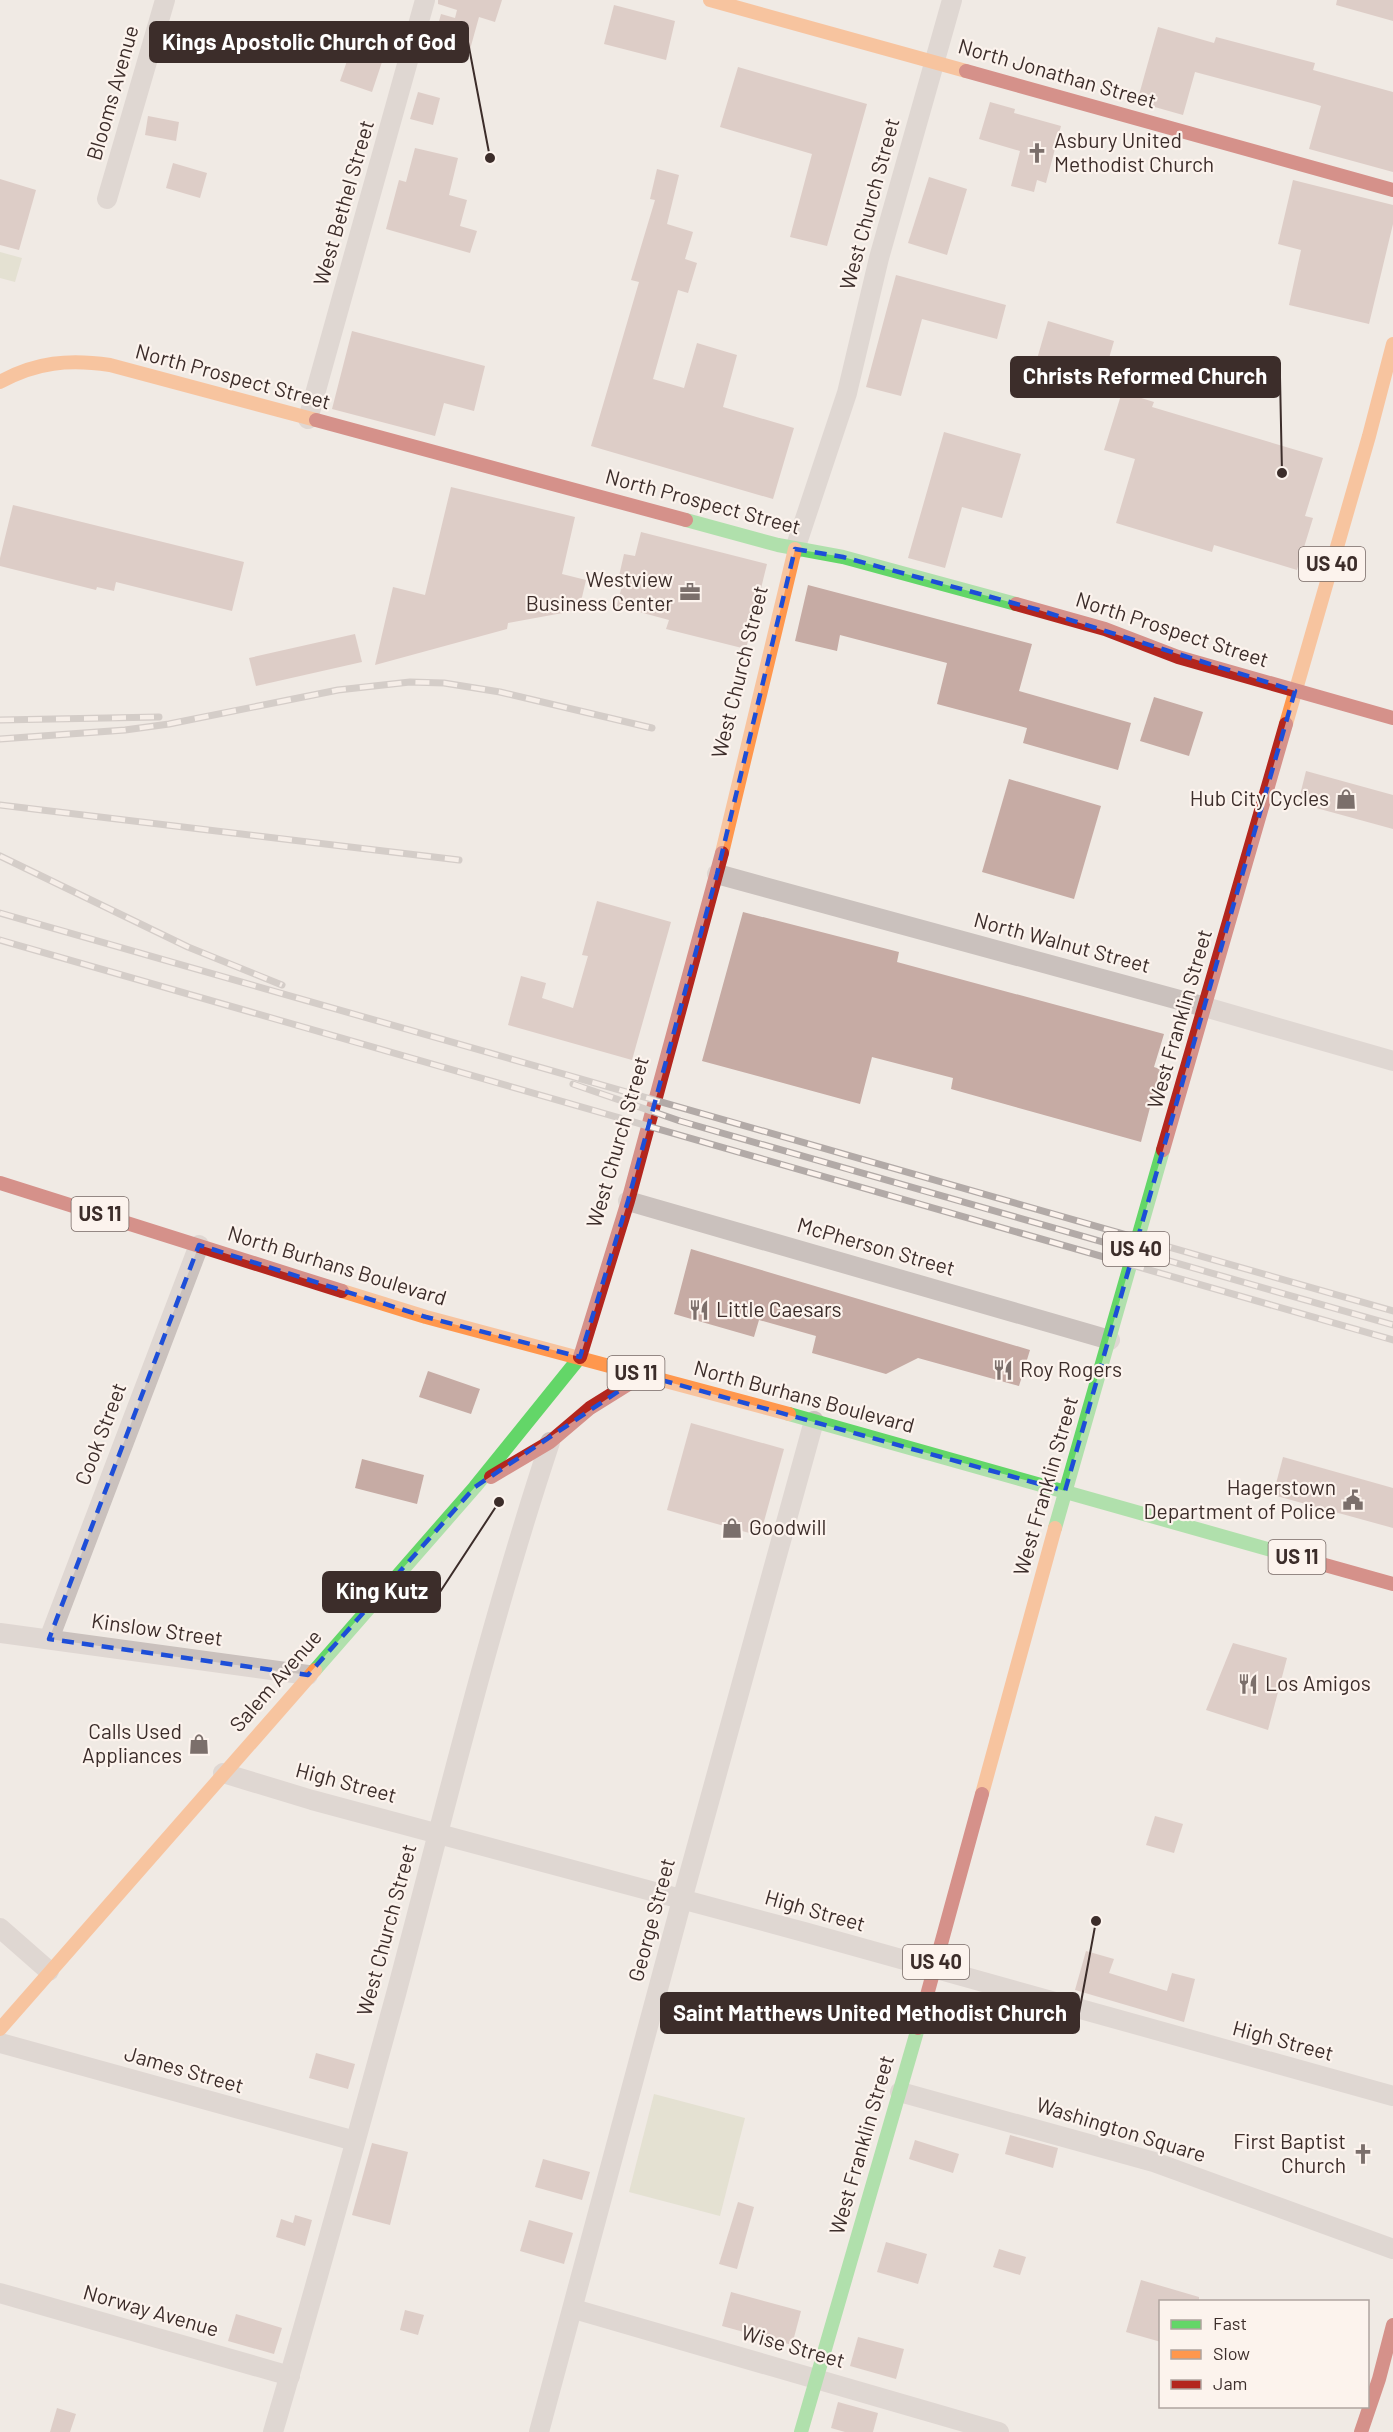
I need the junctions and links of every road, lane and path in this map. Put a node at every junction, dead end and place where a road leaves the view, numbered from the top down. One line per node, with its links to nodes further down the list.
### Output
1 (165, 0): 7 (street, Blooms Avenue)
2 (425, 0): 10 (street, West Bethel Street)
3 (710, 0): 5 (main road, North Jonathan Street)
4 (952, 0): 5 (street, West Church Street)
5 (934, 61): 6 (main road, North Jonathan Street); 11 (street, West Church Street)
6 (1393, 190)
7 (107, 199)
8 (1393, 345): 12 (main road, West Franklin Street / US 40)
9 (0, 382): 10 (main road, North Prospect Street)
10 (308, 419): 11 (main road, North Prospect Street)
11 (795, 549): 12 (main road, North Prospect Street); 14 (main road, West Church Street)
12 (1295, 691): 13 (main road, North Prospect Street); 15 (main road, West Franklin Street / US 40)
13 (1393, 718)
14 (717, 874): 15 (street, North Walnut Street); 18 (main road, West Church Street)
15 (1205, 1007): 16 (street, North Walnut Street); 20 (main road, West Franklin Street / US 40)
16 (1393, 1061)
17 (0, 1183): 19 (main road, North Burhans Boulevard / US 11)
18 (628, 1201): 20 (street, McPherson Street); 21 (main road, West Church Street)
19 (199, 1245): 21 (main road, North Burhans Boulevard / US 11); 29 (street, Cook Street)
20 (1110, 1340): 26 (main road, West Franklin Street / US 40)
21 (580, 1357): 22 (main road, North Burhans Boulevard / US 11); 25 (main road, Salem Avenue)
22 (643, 1375): 23 (main road, North Burhans Boulevard / US 11); 24 (main road)
23 (814, 1421): 26 (main road, North Burhans Boulevard / US 11); 33 (street, George Street)
24 (550, 1442): 25 (main road); 32 (street, West Church Street)
25 (475, 1487): 30 (main road, Salem Avenue)
26 (1065, 1491): 27 (main road, North Burhans Boulevard / US 11); 35 (main road, West Franklin Street / US 40)
27 (1393, 1584)
28 (0, 1633): 29 (street, Kinslow Street)
29 (49, 1640): 30 (street, Kinslow Street)
30 (308, 1675): 31 (main road, Salem Avenue)
31 (223, 1773): 32 (street, High Street); 36 (main road, Salem Avenue)
32 (438, 1832): 33 (street, High Street); 41 (street, West Church Street)
33 (682, 1900): 35 (street, High Street); 44 (street, George Street)
34 (0, 1928): 36 (street)
35 (934, 1970): 39 (main road, West Franklin Street / US 40); 40 (street, High Street)
36 (49, 1971): 37 (main road, Salem Avenue)
37 (0, 2029)
38 (0, 2043): 41 (street, James Street)
39 (900, 2092): 42 (street, Washington Square); 47 (main road, West Franklin Street / US 40)
40 (1393, 2096)
41 (355, 2141): 46 (street, West Church Street)
42 (1393, 2249)
43 (0, 2293): 46 (street, Norway Avenue)
44 (573, 2309): 47 (street, Wise Street); 49 (street, George Street)
45 (1393, 2325): 52 (main road)
46 (290, 2376): 48 (street, West Church Street)
47 (817, 2379): 50 (main road, West Franklin Street / US 40); 51 (street, Wise Street)
48 (273, 2432)
49 (539, 2432)
50 (801, 2432)
51 (999, 2432)
52 (1361, 2432)

